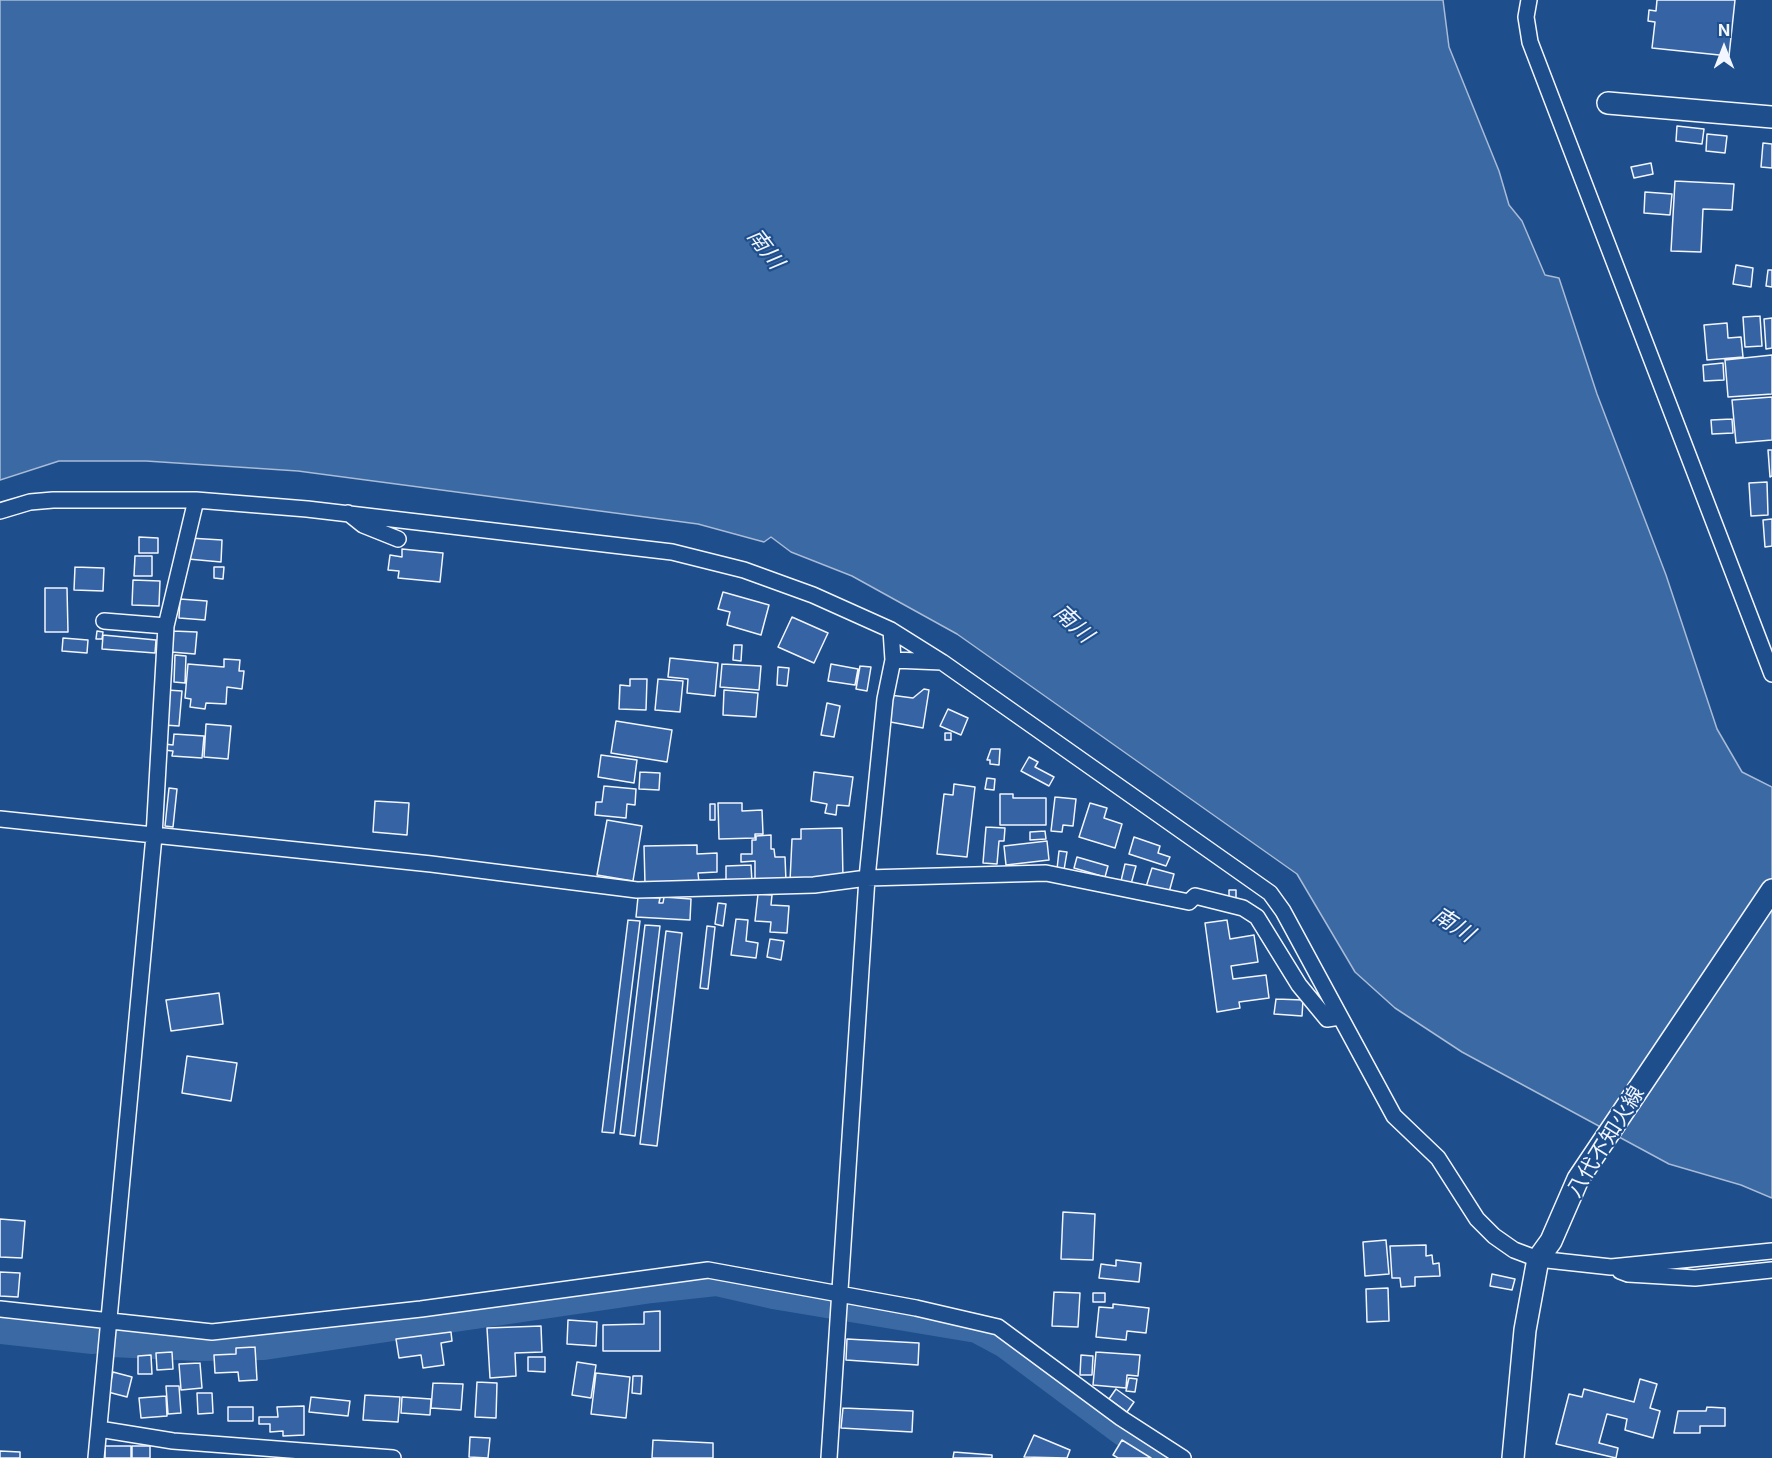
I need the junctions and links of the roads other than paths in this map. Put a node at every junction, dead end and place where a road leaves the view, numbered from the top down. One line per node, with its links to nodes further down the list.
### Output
1 (1529, 0): 13 (street)
2 (1608, 103): 3 (main road)
3 (1772, 117)
4 (196, 501): 5 (street); 6 (street); 9 (street)
5 (0, 511)
6 (348, 513): 7 (street); 10 (street)
7 (398, 539)
8 (104, 621): 9 (street)
9 (166, 626): 15 (street)
10 (891, 630): 11 (street); 12 (street)
11 (893, 660): 12 (street); 16 (street)
12 (942, 662): 18 (street)
13 (1772, 674)
14 (0, 819): 15 (street)
15 (154, 836): 16 (street); 25 (street)
16 (867, 878): 18 (street); 23 (street)
17 (1772, 890): 20 (main road, 八代不知火線)
18 (1340, 1017): 20 (street)
19 (1772, 1251): 21 (street)
20 (1538, 1259): 21 (street); 31 (main road, 八代不知火線)
21 (1611, 1267): 22 (street)
22 (1772, 1270)
23 (839, 1303): 25 (street); 29 (street); 30 (street)
24 (0, 1309): 25 (street)
25 (109, 1321): 26 (street)
26 (99, 1430): 27 (street); 28 (street)
27 (96, 1458)
28 (393, 1458)
29 (829, 1458)
30 (1183, 1458)
31 (1513, 1458)

